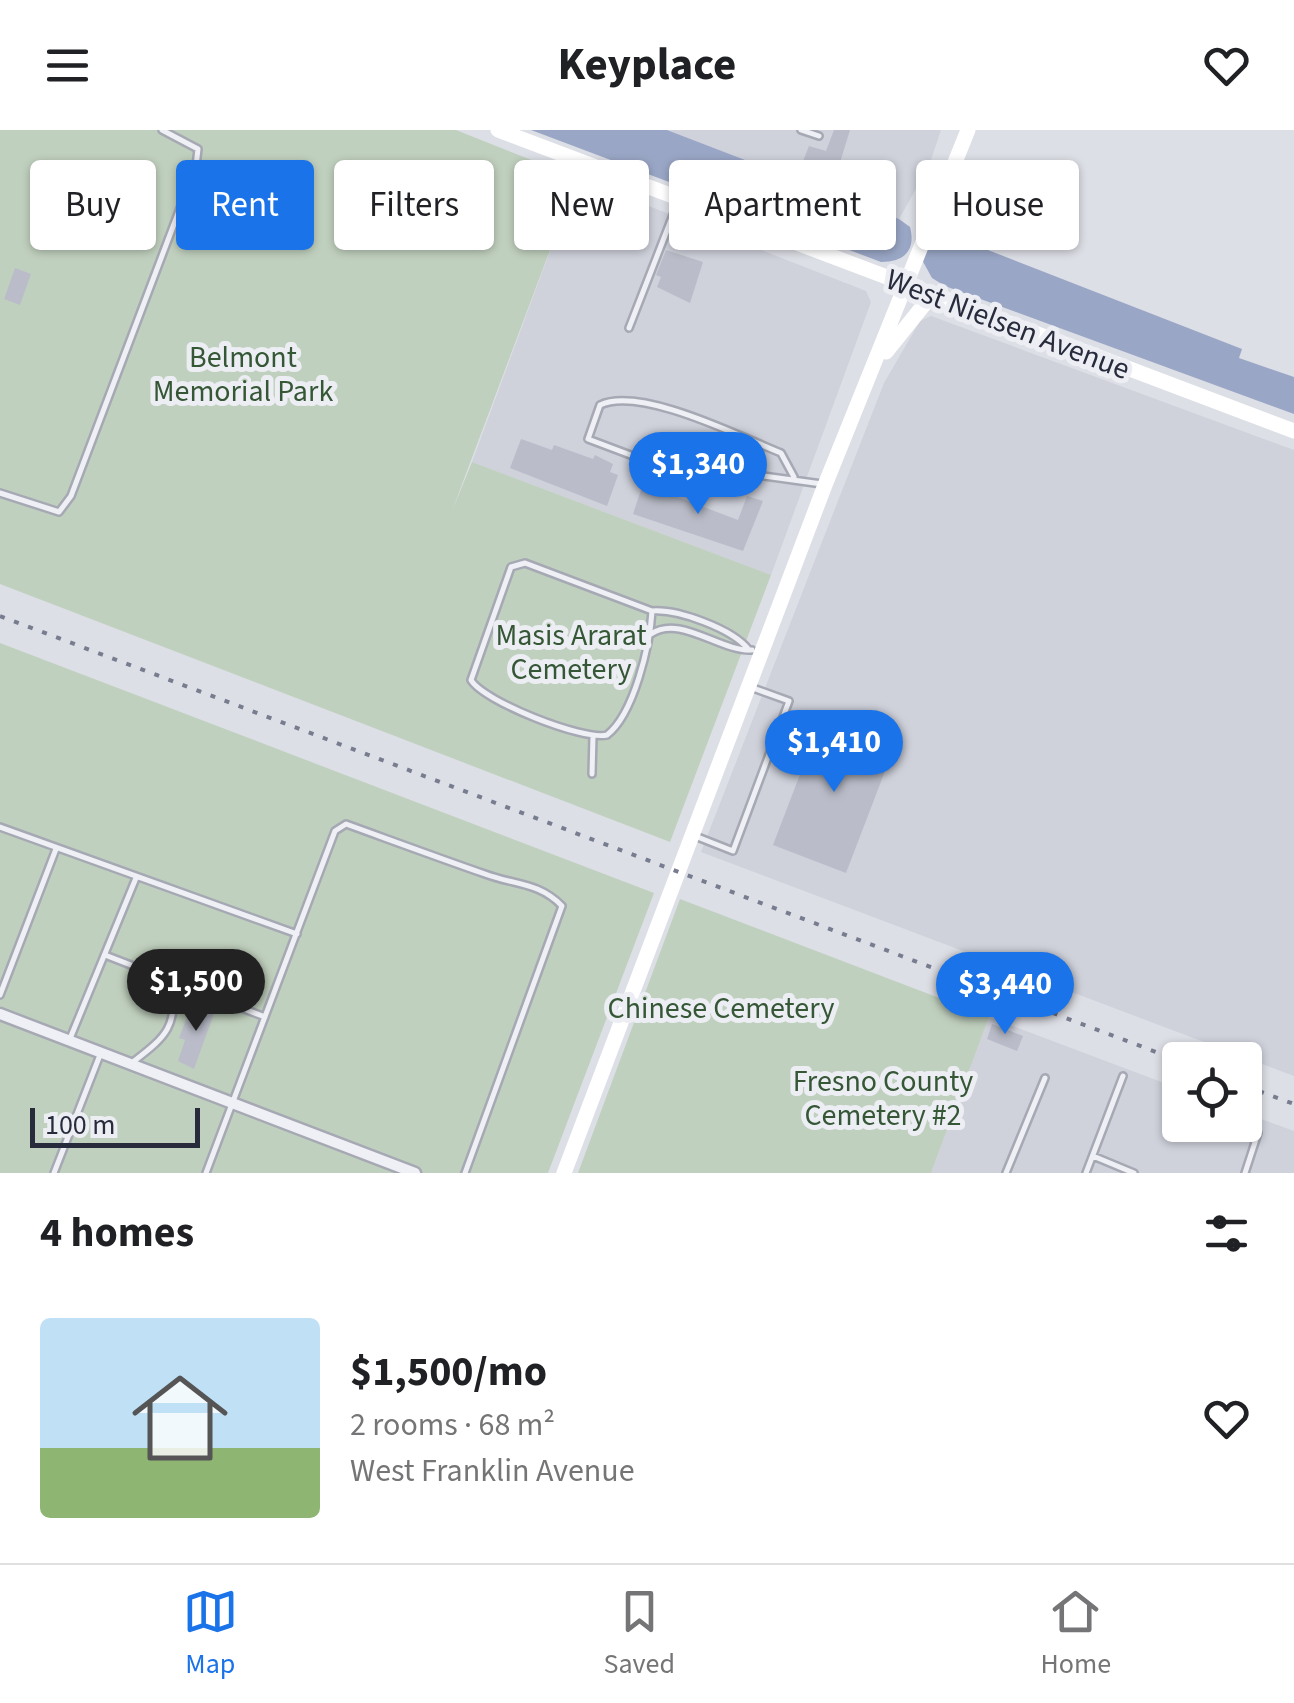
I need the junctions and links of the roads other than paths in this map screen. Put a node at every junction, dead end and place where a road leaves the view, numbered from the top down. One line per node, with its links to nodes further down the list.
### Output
1 (162, 130): 16 (lane)
2 (498, 130): 6 (street, West Nielsen Avenue)
3 (800, 130): 5 (lane)
4 (968, 130): 9 (street)
5 (819, 136)
6 (669, 195)
7 (669, 225): 11 (lane)
8 (812, 250): 9 (street, West Nielsen Avenue)
9 (903, 285): 10 (street, West Nielsen Avenue); 12 (street)
10 (931, 296): 12 (street); 13 (street, West Nielsen Avenue)
11 (629, 328)
12 (862, 394): 15 (street)
13 (1294, 431)
14 (794, 477): 14 (lane); 15 (lane)
15 (825, 485): 19 (street)
16 (0, 493)
17 (652, 611): 18 (lane); 19 (lane); 21 (lane)
18 (651, 634): 19 (lane); 21 (lane)
19 (755, 651): 20 (street)
20 (748, 686): 24 (street); 24 (lane)
21 (593, 736): 22 (lane)
22 (592, 774)
23 (0, 828): 25 (lane)
24 (692, 835): 47 (street)
25 (56, 849): 26 (lane); 30 (lane)
26 (136, 878): 27 (lane); 28 (lane)
27 (297, 934): 32 (lane); 46 (lane)
28 (104, 955): 29 (lane); 33 (lane)
29 (172, 981): 32 (lane); 35 (lane)
30 (0, 995)
31 (0, 1014): 33 (street)
32 (266, 1017): 38 (lane)
33 (69, 1041): 34 (street)
34 (100, 1052): 35 (street); 42 (lane)
35 (131, 1064): 38 (street)
36 (1124, 1076): 40 (lane)
37 (1045, 1078): 48 (lane)
38 (233, 1103): 41 (street); 43 (lane)
39 (1255, 1142): 51 (lane)
40 (1093, 1156): 49 (lane); 50 (lane)
41 (381, 1160): 44 (lane); 45 (street)
42 (54, 1173)
43 (206, 1173)
44 (376, 1173)
45 (416, 1173)
46 (465, 1173)
47 (564, 1173)
48 (1006, 1173)
49 (1086, 1173)
50 (1134, 1173)
51 (1245, 1173)

